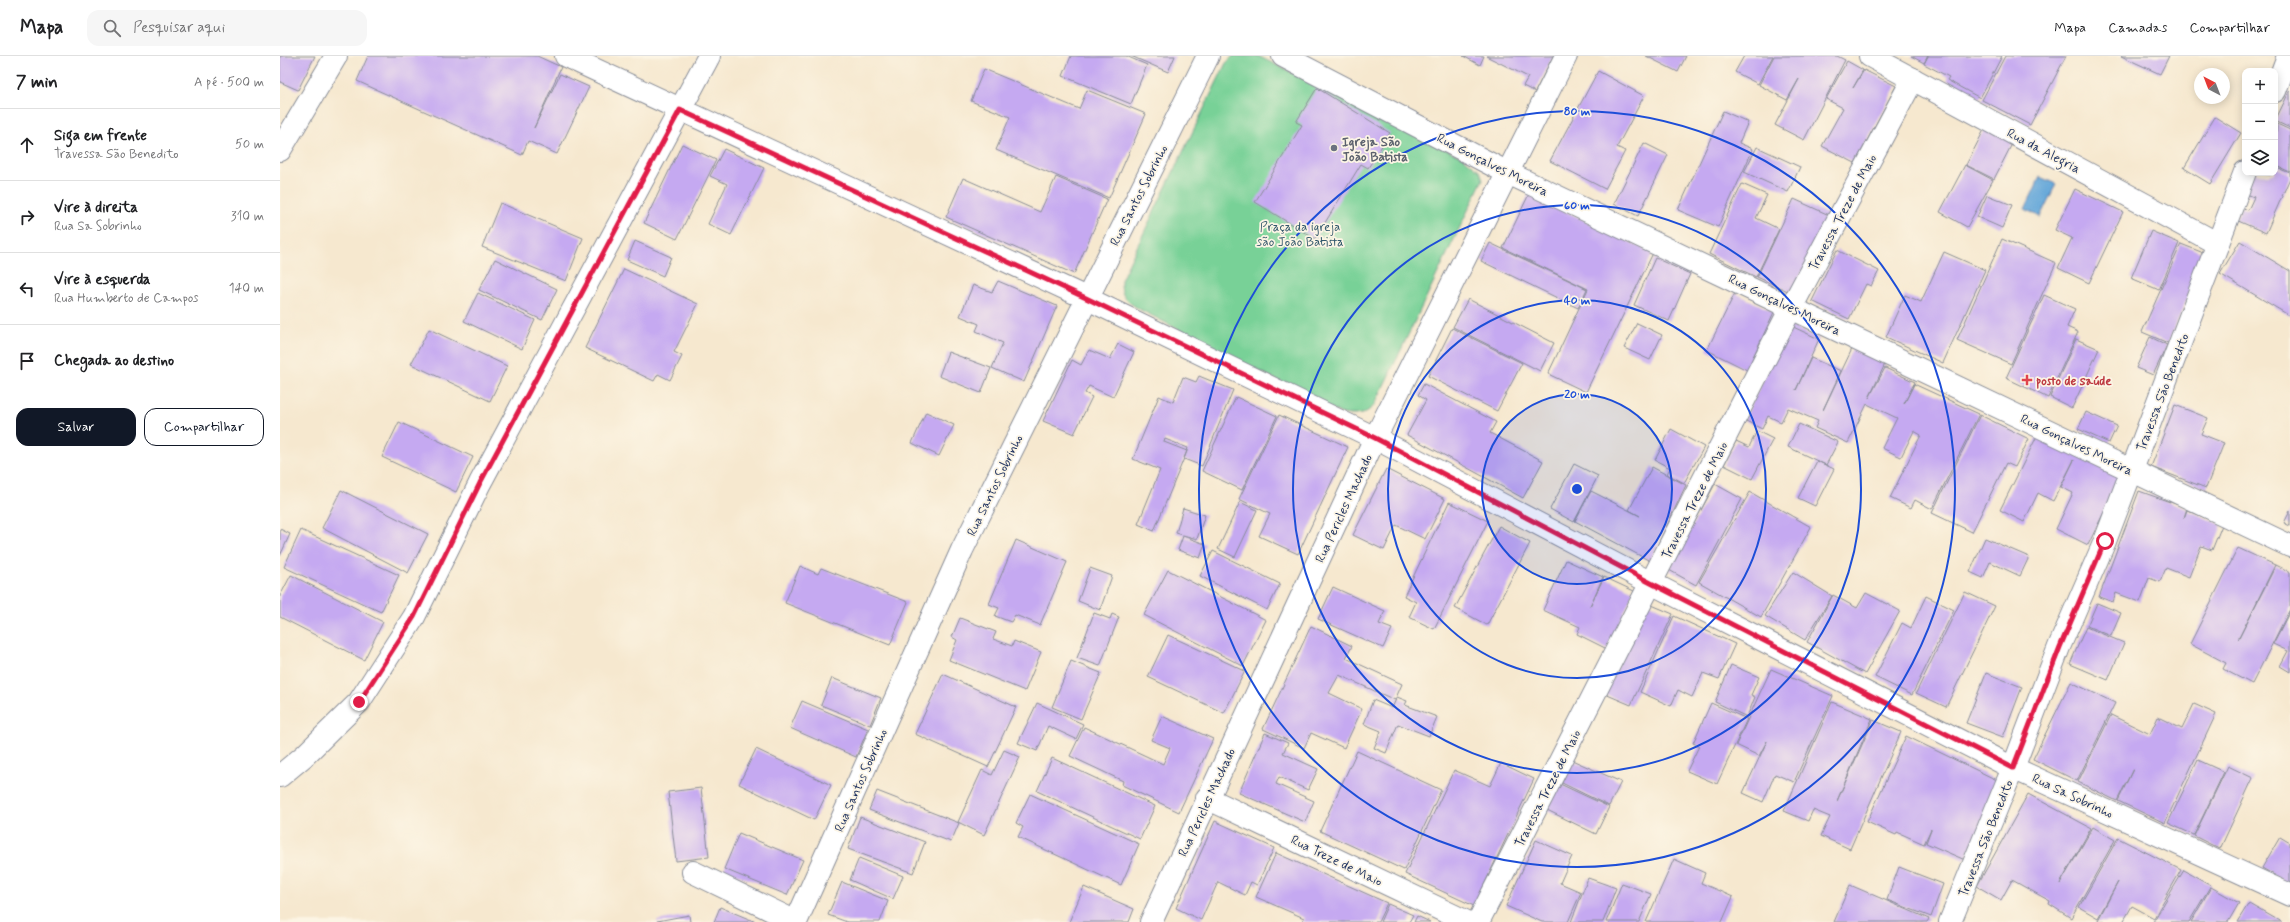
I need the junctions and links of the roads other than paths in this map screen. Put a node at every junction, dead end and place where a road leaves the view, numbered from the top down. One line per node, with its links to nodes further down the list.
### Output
1 (336, 56): 12 (street)
2 (566, 56): 11 (street, Rua Sa Sobrinho)
3 (709, 56): 11 (street)
4 (1208, 56): 16 (street, Rua Santos Sobrinho)
5 (1283, 56): 13 (street, Rua Gonçalves Moreira)
6 (1566, 56): 13 (street, Rua Pericles Machado)
7 (1870, 56): 9 (street, Rua da Alegria)
8 (2288, 56): 10 (street)
9 (1913, 79): 15 (street, Rua da Alegria); 17 (street, Travessa Treze de Maio)
10 (2278, 83)
11 (680, 110): 16 (street, Rua Sa Sobrinho); 23 (street)
12 (280, 150)
13 (1506, 172): 17 (street, Rua Gonçalves Moreira); 18 (street, Rua Pericles Machado)
14 (2244, 176): 15 (street, Travessa São Benedito)
15 (2218, 244): 19 (street, Travessa São Benedito)
16 (1086, 298): 18 (street, Rua Sa Sobrinho); 27 (street, Rua Santos Sobrinho)
17 (1791, 308): 19 (street, Rua Gonçalves Moreira); 21 (street, Travessa Treze de Maio)
18 (1375, 438): 21 (street, Rua Sa Sobrinho); 24 (street, Rua Pericles Machado)
19 (2132, 471): 20 (street, Rua Gonçalves Moreira); 22 (street, Travessa São Benedito)
20 (2290, 546)
21 (1651, 583): 22 (street, Rua Sa Sobrinho); 30 (street, Travessa Treze de Maio)
22 (2013, 768): 26 (street, Rua Sa Sobrinho); 31 (street, Travessa São Benedito)
23 (280, 776)
24 (1207, 798): 28 (street, Rua Pericles Machado); 29 (street, Rua Treze de Maio)
25 (693, 872): 27 (street)
26 (2290, 895)
27 (796, 922)
28 (1151, 922)
29 (1466, 922)
30 (1478, 922)
31 (1950, 922)

